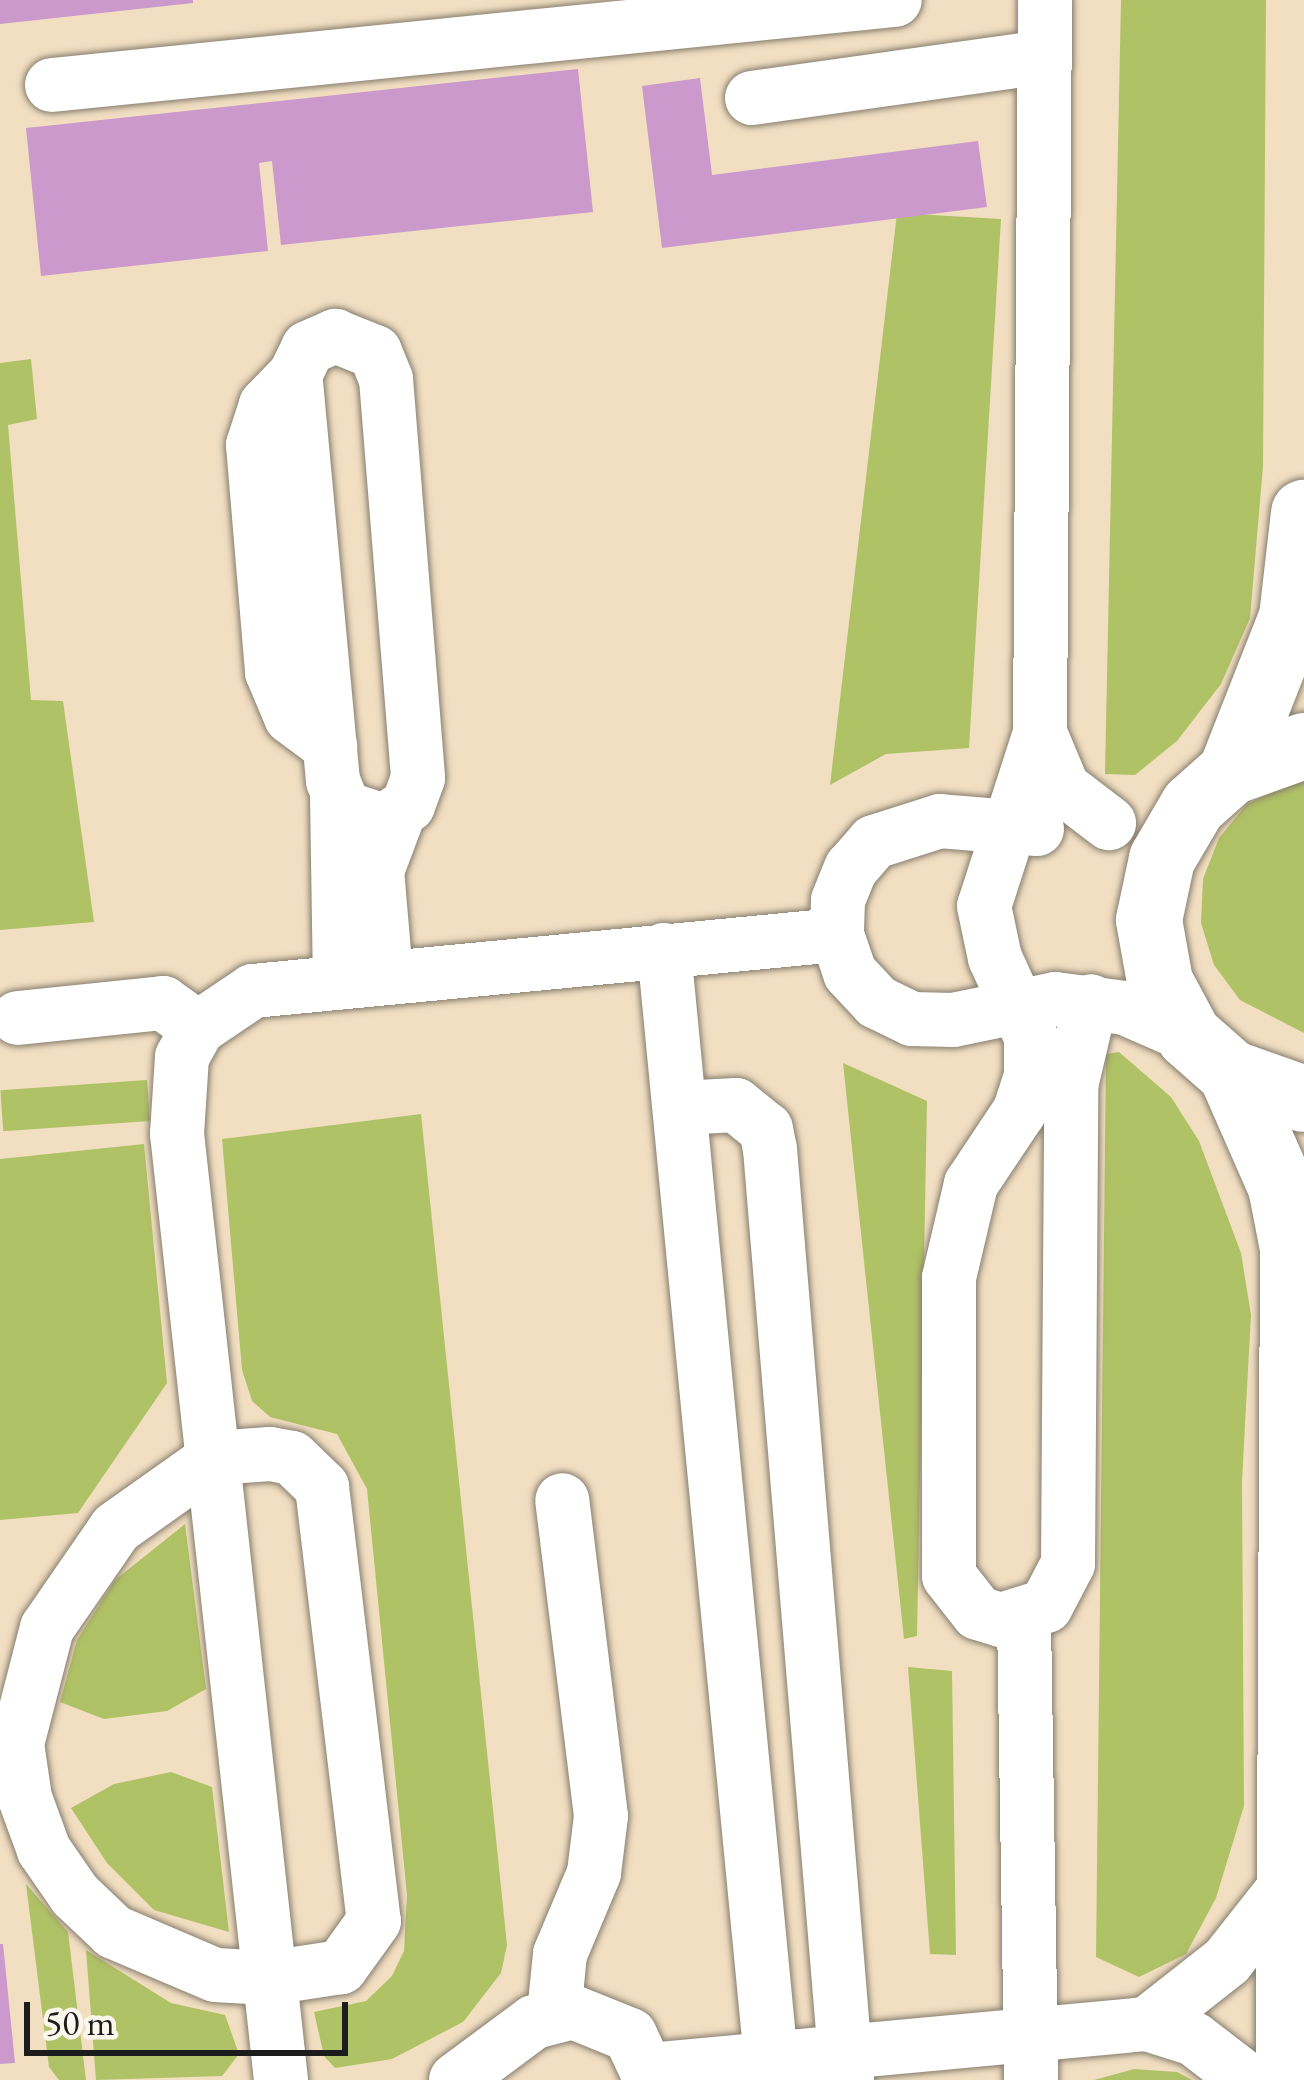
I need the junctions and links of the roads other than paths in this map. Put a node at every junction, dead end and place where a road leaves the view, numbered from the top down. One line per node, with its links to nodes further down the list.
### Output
1 (895, 0): 4 (lane)
2 (1045, 0): 3 (lane)
3 (1044, 57): 5 (lane); 7 (lane)
4 (52, 86)
5 (752, 98)
6 (1304, 513): 10 (main road)
7 (1040, 734): 12 (lane); 13 (lane)
8 (1304, 746): 10 (main road)
9 (333, 771): 11 (lane); 11 (lane); 16 (lane)
10 (1212, 789): 12 (lane); 21 (main road)
11 (398, 815): 16 (lane)
12 (1109, 824): 13 (lane)
13 (1006, 829): 14 (lane); 17 (lane)
14 (837, 935): 15 (lane); 17 (lane)
15 (664, 950): 16 (lane); 23 (lane)
16 (363, 978): 20 (lane)
17 (1020, 1001): 18 (lane); 26 (lane)
18 (1091, 1001): 21 (lane); 26 (lane)
19 (18, 1018): 20 (lane)
20 (198, 1028): 24 (lane)
21 (1210, 1055): 22 (main road); 27 (main road)
22 (1304, 1099)
23 (680, 1108): 32 (lane); 33 (lane)
24 (215, 1458): 28 (lane); 28 (lane); 28 (lane)
25 (562, 1500): 29 (lane)
26 (1024, 1618): 31 (lane)
27 (1297, 1882): 30 (lane); 38 (main road)
28 (269, 1978): 35 (lane)
29 (554, 2014): 34 (lane); 36 (lane)
30 (1147, 2024): 31 (lane); 37 (lane)
31 (1031, 2058): 32 (lane)
32 (846, 2066): 33 (lane)
33 (772, 2069): 34 (lane)
34 (651, 2075)
35 (281, 2080)
36 (456, 2080)
37 (1247, 2080)
38 (1289, 2080)

